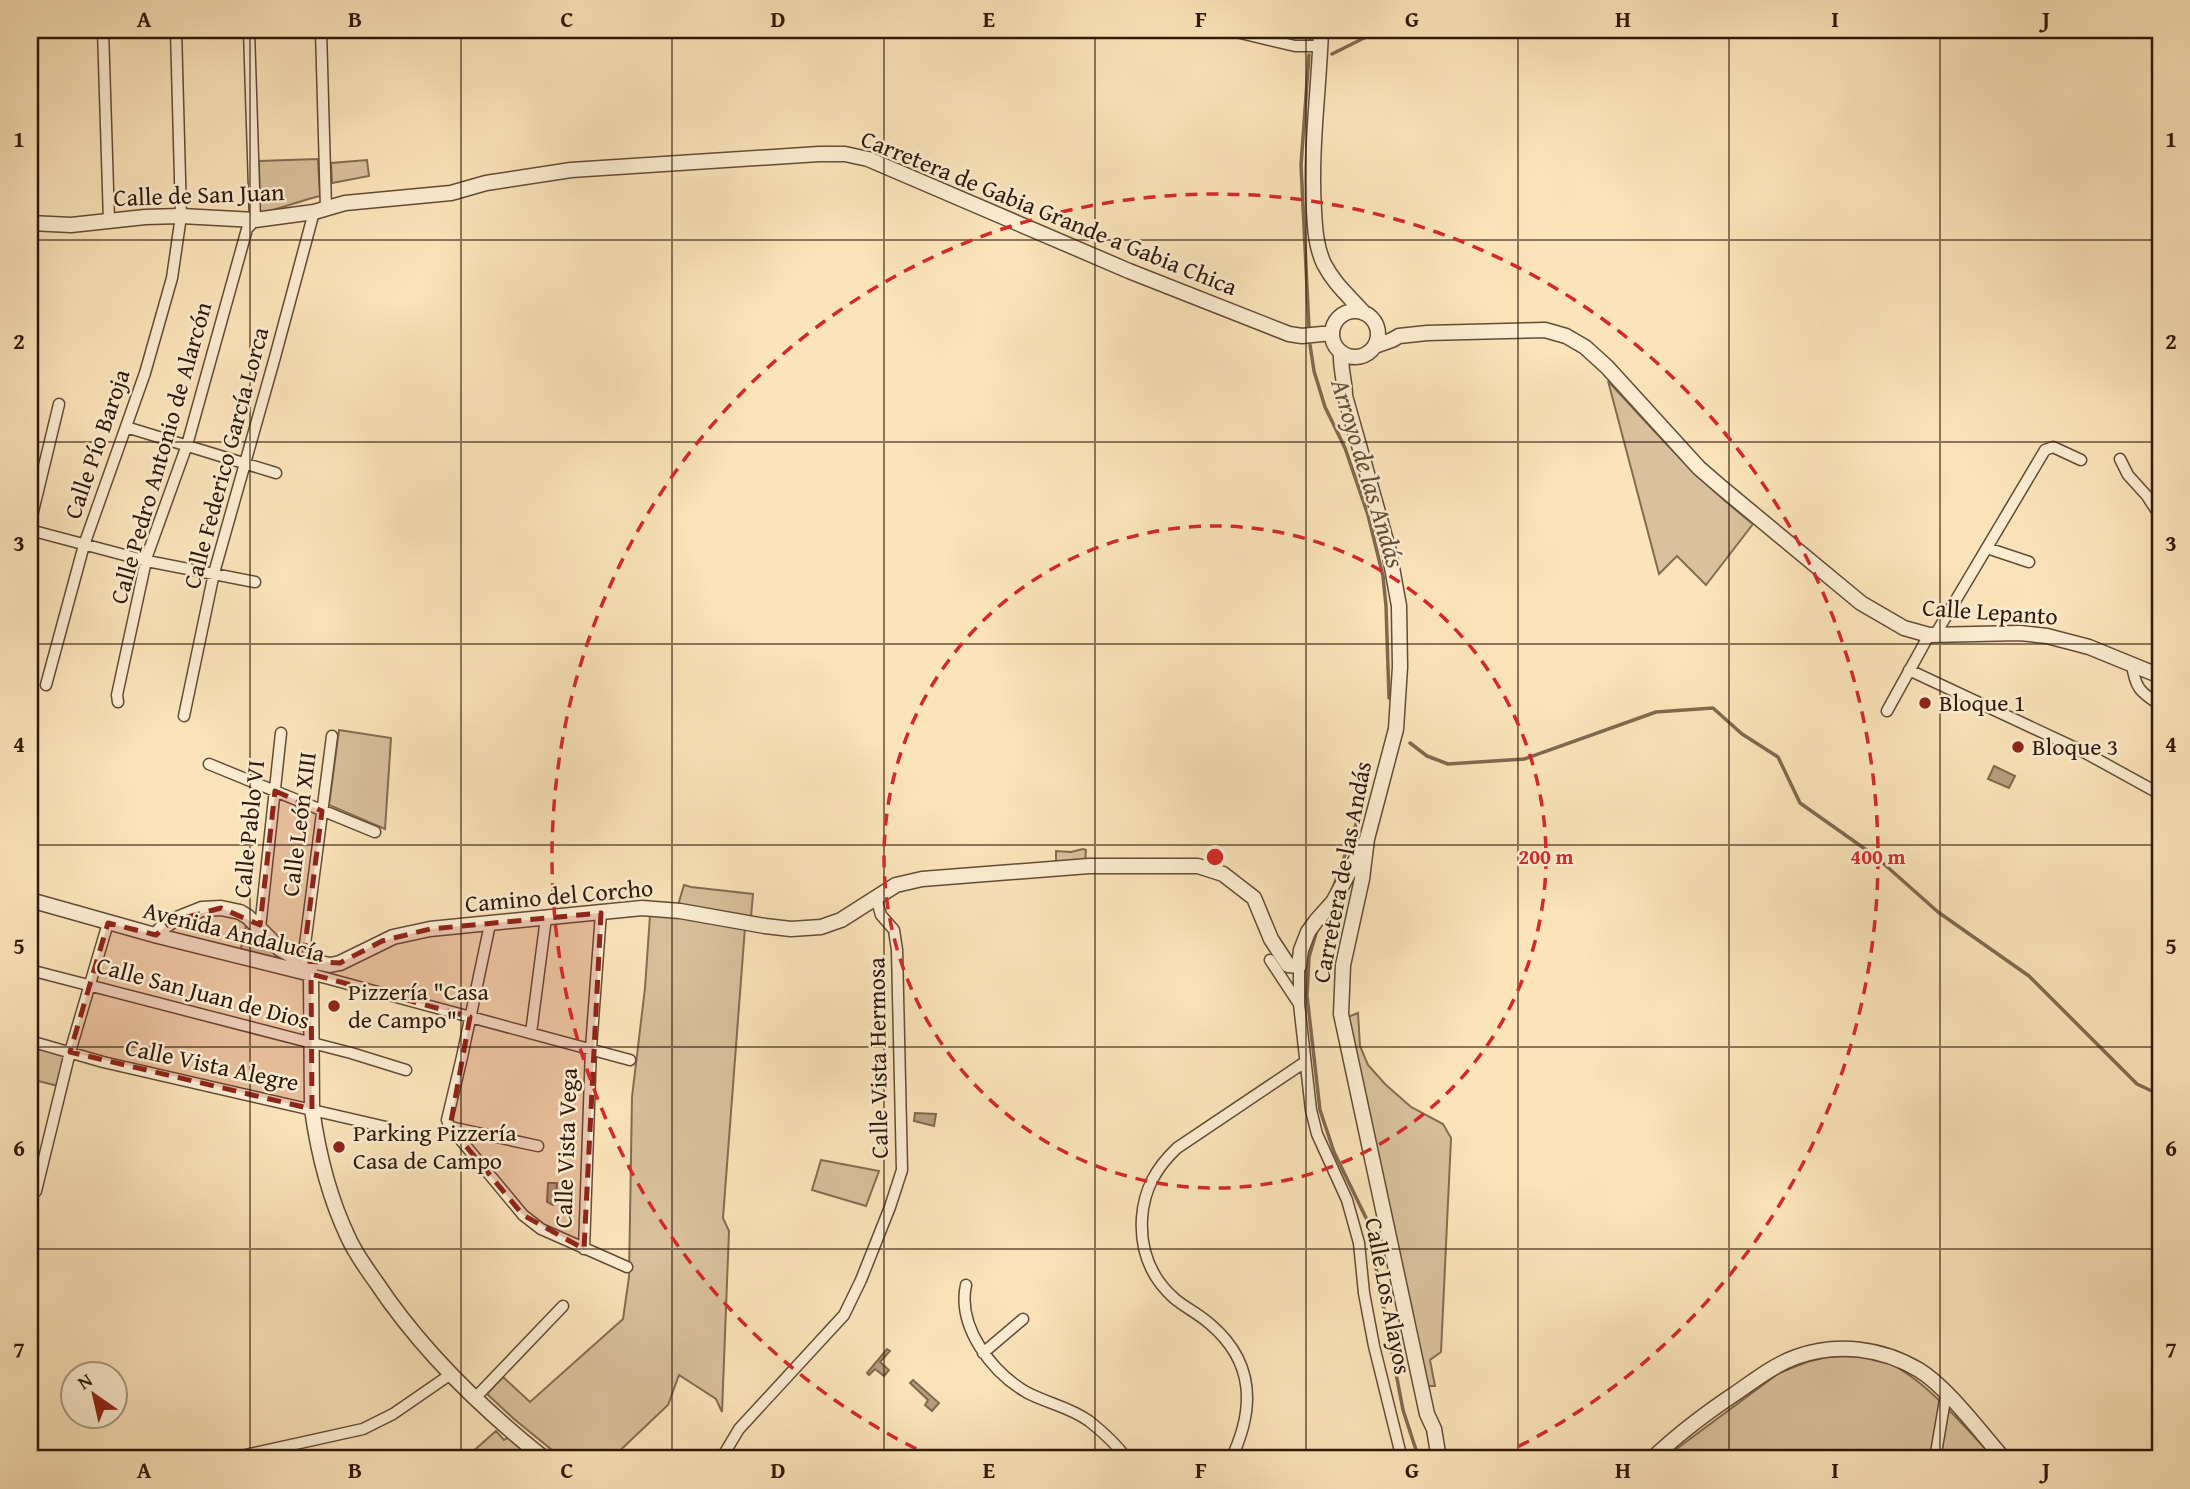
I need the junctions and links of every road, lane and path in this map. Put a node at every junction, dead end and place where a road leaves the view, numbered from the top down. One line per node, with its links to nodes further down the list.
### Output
1 (103, 30): 12 (street)
2 (176, 30): 10 (street, Calle Pío Baroja)
3 (249, 30): 11 (street)
4 (321, 30): 9 (street, Calle Federico García Lorca)
5 (1228, 30): 7 (street)
6 (1321, 30): 7 (street)
7 (1321, 46): 14 (street)
8 (369, 200): 9 (street, Calle de San Juan); 18 (street, Carretera de Gabia Grande a Gabia Chica)
9 (320, 210): 11 (street, Calle de San Juan); 29 (street, Calle Federico García Lorca)
10 (181, 216): 11 (street, Calle de San Juan); 12 (street, Calle de San Juan); 25 (street, Calle Pío Baroja)
11 (255, 220): 26 (street, Calle Pedro Antonio de Alarcón)
12 (108, 221): 13 (street, Calle de San Juan)
13 (30, 223)
14 (1345, 294): 15 (street); 16 (street)
15 (1364, 313): 16 (street); 17 (street)
16 (1340, 317): 18 (street)
17 (1377, 327): 19 (street); 20 (street)
18 (1332, 333): 21 (street)
19 (1399, 336): 20 (street); 40 (street, Calle Lepanto)
20 (1375, 346): 22 (street)
21 (1341, 352): 22 (street); 23 (street, Carretera de las Andás)
22 (1360, 357): 23 (street)
23 (1345, 380): 56 (street, Carretera de las Andás)
24 (59, 404): 32 (street)
25 (126, 427): 26 (street); 34 (street, Calle Pío Baroja)
26 (187, 445): 29 (street); 36 (street, Calle Pedro Antonio de Alarcón)
27 (2120, 459): 31 (street)
28 (2081, 460): 35 (street)
29 (246, 463): 30 (street); 38 (street, Calle Federico García Lorca)
30 (276, 472)
31 (2160, 516)
32 (30, 524)
33 (30, 530): 34 (street)
34 (84, 545): 36 (street); 44 (street, Calle Pío Baroja)
35 (1987, 548): 37 (street); 40 (street)
36 (147, 561): 38 (street); 45 (street, Calle Pedro Antonio de Alarcón)
37 (2029, 562)
38 (214, 573): 39 (street); 48 (street, Calle Federico García Lorca)
39 (255, 582)
40 (1932, 635): 41 (street, Calle Lepanto); 42 (street)
41 (2132, 664): 43 (street, Calle Lepanto); 46 (street)
42 (1909, 670): 47 (street); 53 (street)
43 (2160, 676)
44 (46, 685)
45 (118, 702)
46 (2160, 705)
47 (1887, 711)
48 (184, 716)
49 (281, 733): 52 (street, Calle Pablo VI)
50 (332, 736): 54 (street, Calle León XIII)
51 (209, 764): 52 (street)
52 (275, 791): 54 (street); 66 (street, Calle Pablo VI)
53 (2160, 794)
54 (322, 811): 55 (street); 70 (street, Calle León XIII)
55 (375, 832)
56 (1367, 839): 57 (street, Carretera de las Andás); 60 (street, Camino del Corcho)
57 (1362, 879): 60 (street, Camino del Corcho); 61 (street, Carretera de las Andás)
58 (876, 898): 62 (street, Camino del Corcho); 69 (street, Camino del Corcho); 102 (street, Calle Vista Hermosa)
59 (30, 900): 64 (street, Avenida Andalucía)
60 (1337, 900): 61 (street); 68 (street, Camino del Corcho)
61 (1356, 905): 99 (street, Carretera de las Andás)
62 (601, 913): 63 (street, Camino del Corcho); 80 (street, Calle Vista Vega)
63 (546, 918): 65 (street, Camino del Corcho); 77 (street)
64 (108, 923): 67 (street, Avenida Andalucía); 74 (street)
65 (490, 924): 70 (street, Camino del Corcho); 76 (street)
66 (260, 928): 67 (street, Camino del Corcho); 70 (street, Camino del Corcho)
67 (156, 935): 73 (street, Avenida Andalucía)
68 (1301, 950): 69 (street); 72 (street, Camino del Corcho)
69 (1274, 955): 72 (street, Camino del Corcho); 75 (street, Camino del Corcho)
70 (303, 960)
71 (30, 970): 74 (street, Calle San Juan de Dios)
72 (1295, 971): 75 (street, Camino del Corcho)
73 (311, 974): 76 (street, Avenida Andalucía); 79 (street)
74 (90, 985): 79 (street, Calle San Juan de Dios); 81 (street)
75 (1299, 1004): 83 (street, Camino del Corcho)
76 (470, 1017): 77 (street, Avenida Andalucía); 87 (street)
77 (531, 1033): 80 (street, Avenida Andalucía)
78 (30, 1041): 81 (street, Calle Vista Alegre)
79 (312, 1044): 84 (street, Calle San Juan de Dios); 85 (street)
80 (591, 1048): 82 (street, Avenida Andalucía); 90 (street, Calle Vista Vega)
81 (70, 1052): 85 (street, Calle Vista Alegre); 89 (street)
82 (630, 1060)
83 (1306, 1062): 104 (street); 105 (street, Calle Los Alayos)
84 (406, 1070)
85 (312, 1109): 86 (street, Calle Vista Alegre); 96 (street)
86 (386, 1127)
87 (450, 1127): 88 (street); 90 (street)
88 (538, 1146)
89 (30, 1189)
90 (584, 1249): 91 (street)
91 (627, 1268)
92 (965, 1285): 95 (street)
93 (563, 1306): 98 (street)
94 (1023, 1319): 95 (street)
95 (983, 1353): 103 (street)
96 (451, 1374): 98 (street); 100 (street)
97 (1946, 1394): 108 (street); 109 (street); 110 (street)
98 (475, 1398): 101 (street)
99 (1427, 1414): 106 (street, Carretera de las Andás); 107 (street, Carretera de las Andás)
100 (227, 1459)
101 (545, 1459)
102 (721, 1459)
103 (1127, 1459)
104 (1231, 1459)
105 (1402, 1459)
106 (1434, 1459)
107 (1439, 1459)
108 (1652, 1459)
109 (1936, 1459)
110 (2004, 1459)

